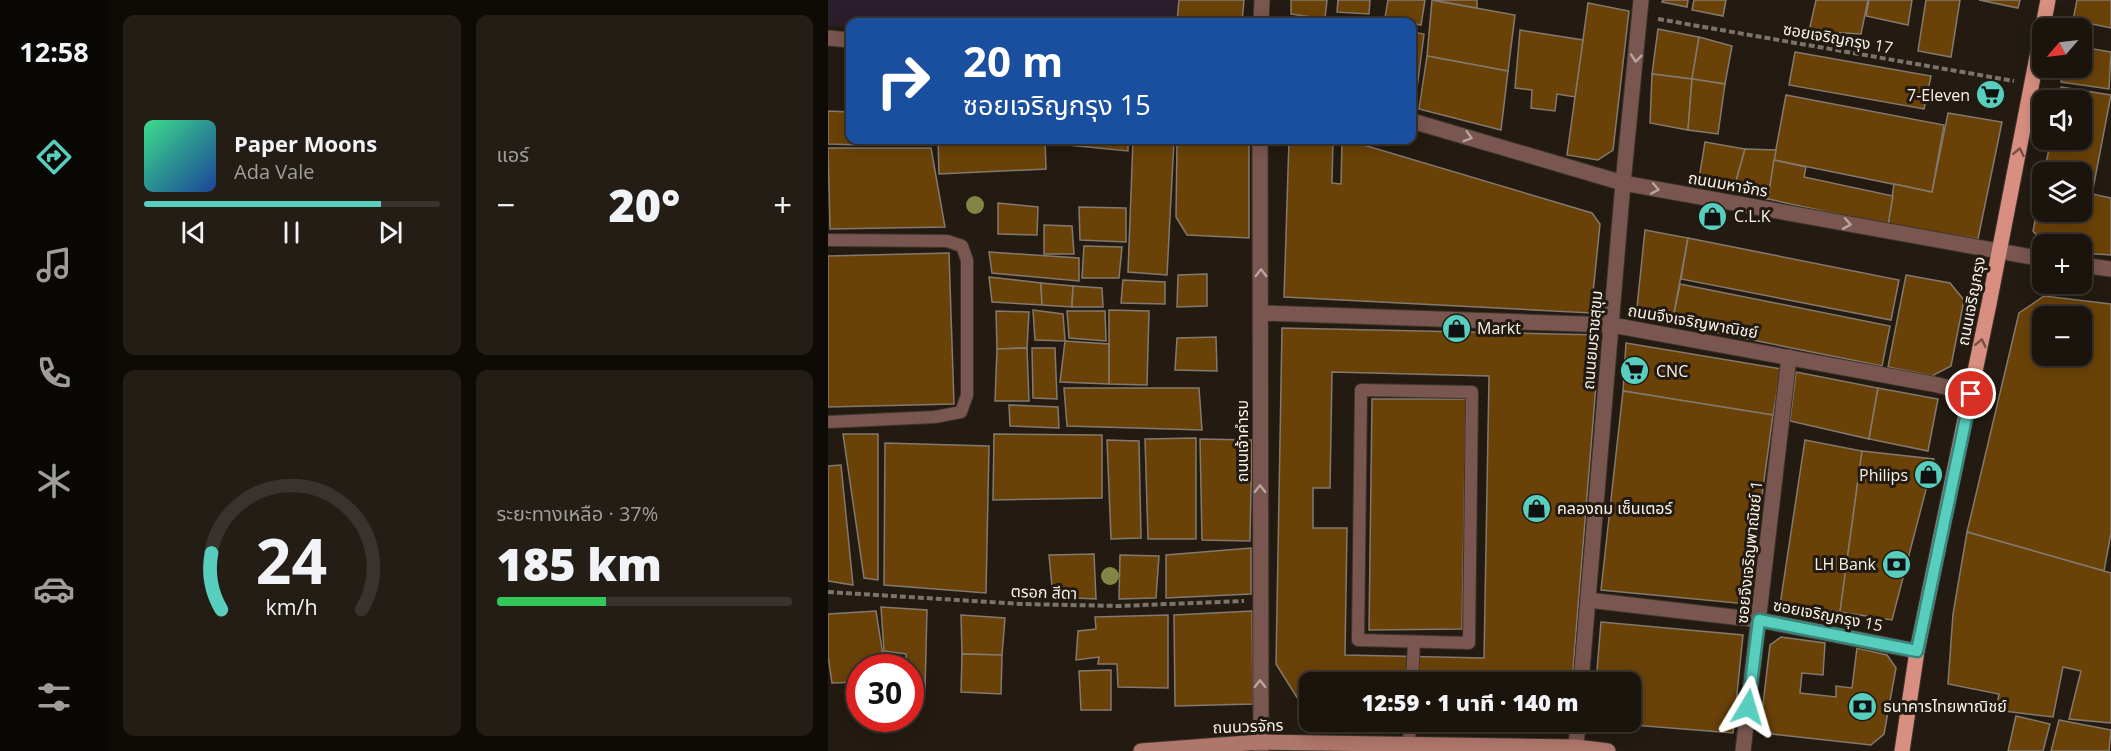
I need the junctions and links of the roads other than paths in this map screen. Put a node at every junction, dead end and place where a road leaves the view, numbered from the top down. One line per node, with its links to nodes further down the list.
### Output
1 (1262, 0): 4 (street)
2 (2048, 0): 11 (main road, ถนนเจริญกรุง, one-way to 2)
3 (1641, 8): 9 (street, ถนนยมราชสุขุม, one-way to 9)
4 (1261, 18)
5 (828, 38): 6 (street)
6 (846, 40)
7 (1416, 122): 9 (street, ถนนมหาจักร, one-way to 9)
8 (1260, 144): 15 (street, ถนนเจ้าคำรบ, one-way to 8)
9 (1623, 183): 11 (street, ถนนมหาจักร, one-way to 11); 16 (street, ถนนยมราชสุขุม)
10 (828, 240): 19 (lane)
11 (1999, 252): 12 (street, ถนนมหาจักร); 18 (main road, ถนนเจริญกรุง, one-way to 11)
12 (2032, 257)
13 (2092, 266): 14 (street)
14 (2111, 269)
15 (1260, 313): 16 (street, ถนนจึงเจริญพาณิชย์); 29 (street, ถนนเจ้าคำรบ, one-way to 15)
16 (1612, 325): 17 (street, ถนนจึงเจริญพาณิชย์); 20 (street, ถนนยมราชสุขุม)
17 (1789, 357): 18 (street, ถนนจึงเจริญพาณิชย์); 21 (street, ซอยจึงเจริญพาณิชย์ 1)
18 (1971, 394): 23 (main road, ถนนเจริญกรุง)
19 (828, 422)
20 (1588, 600): 21 (street, ซอยเจริญกรุง 15); 25 (street, ถนนยมราชสุขุม)
21 (1759, 620): 23 (street, ซอยเจริญกรุง 15); 34 (street, ซอยจึงเจริญพาณิชย์ 1)
22 (1414, 642): 22 (lane); 24 (lane)
23 (1917, 651): 35 (main road, ถนนเจริญกรุง)
24 (1412, 672)
25 (1582, 672)
26 (1410, 732): 28 (lane)
27 (1577, 732): 30 (street)
28 (1409, 744): 29 (main road, ถนนวรจักร); 31 (main road, ถนนวรจักร)
29 (1261, 747): 32 (main road, ถนนวรจักร)
30 (1576, 747): 31 (main road, ถนนวรจักร); 33 (main road, ถนนวรจักร)
31 (1478, 748)
32 (1141, 751)
33 (1608, 751)
34 (1743, 751)
35 (1902, 751)

